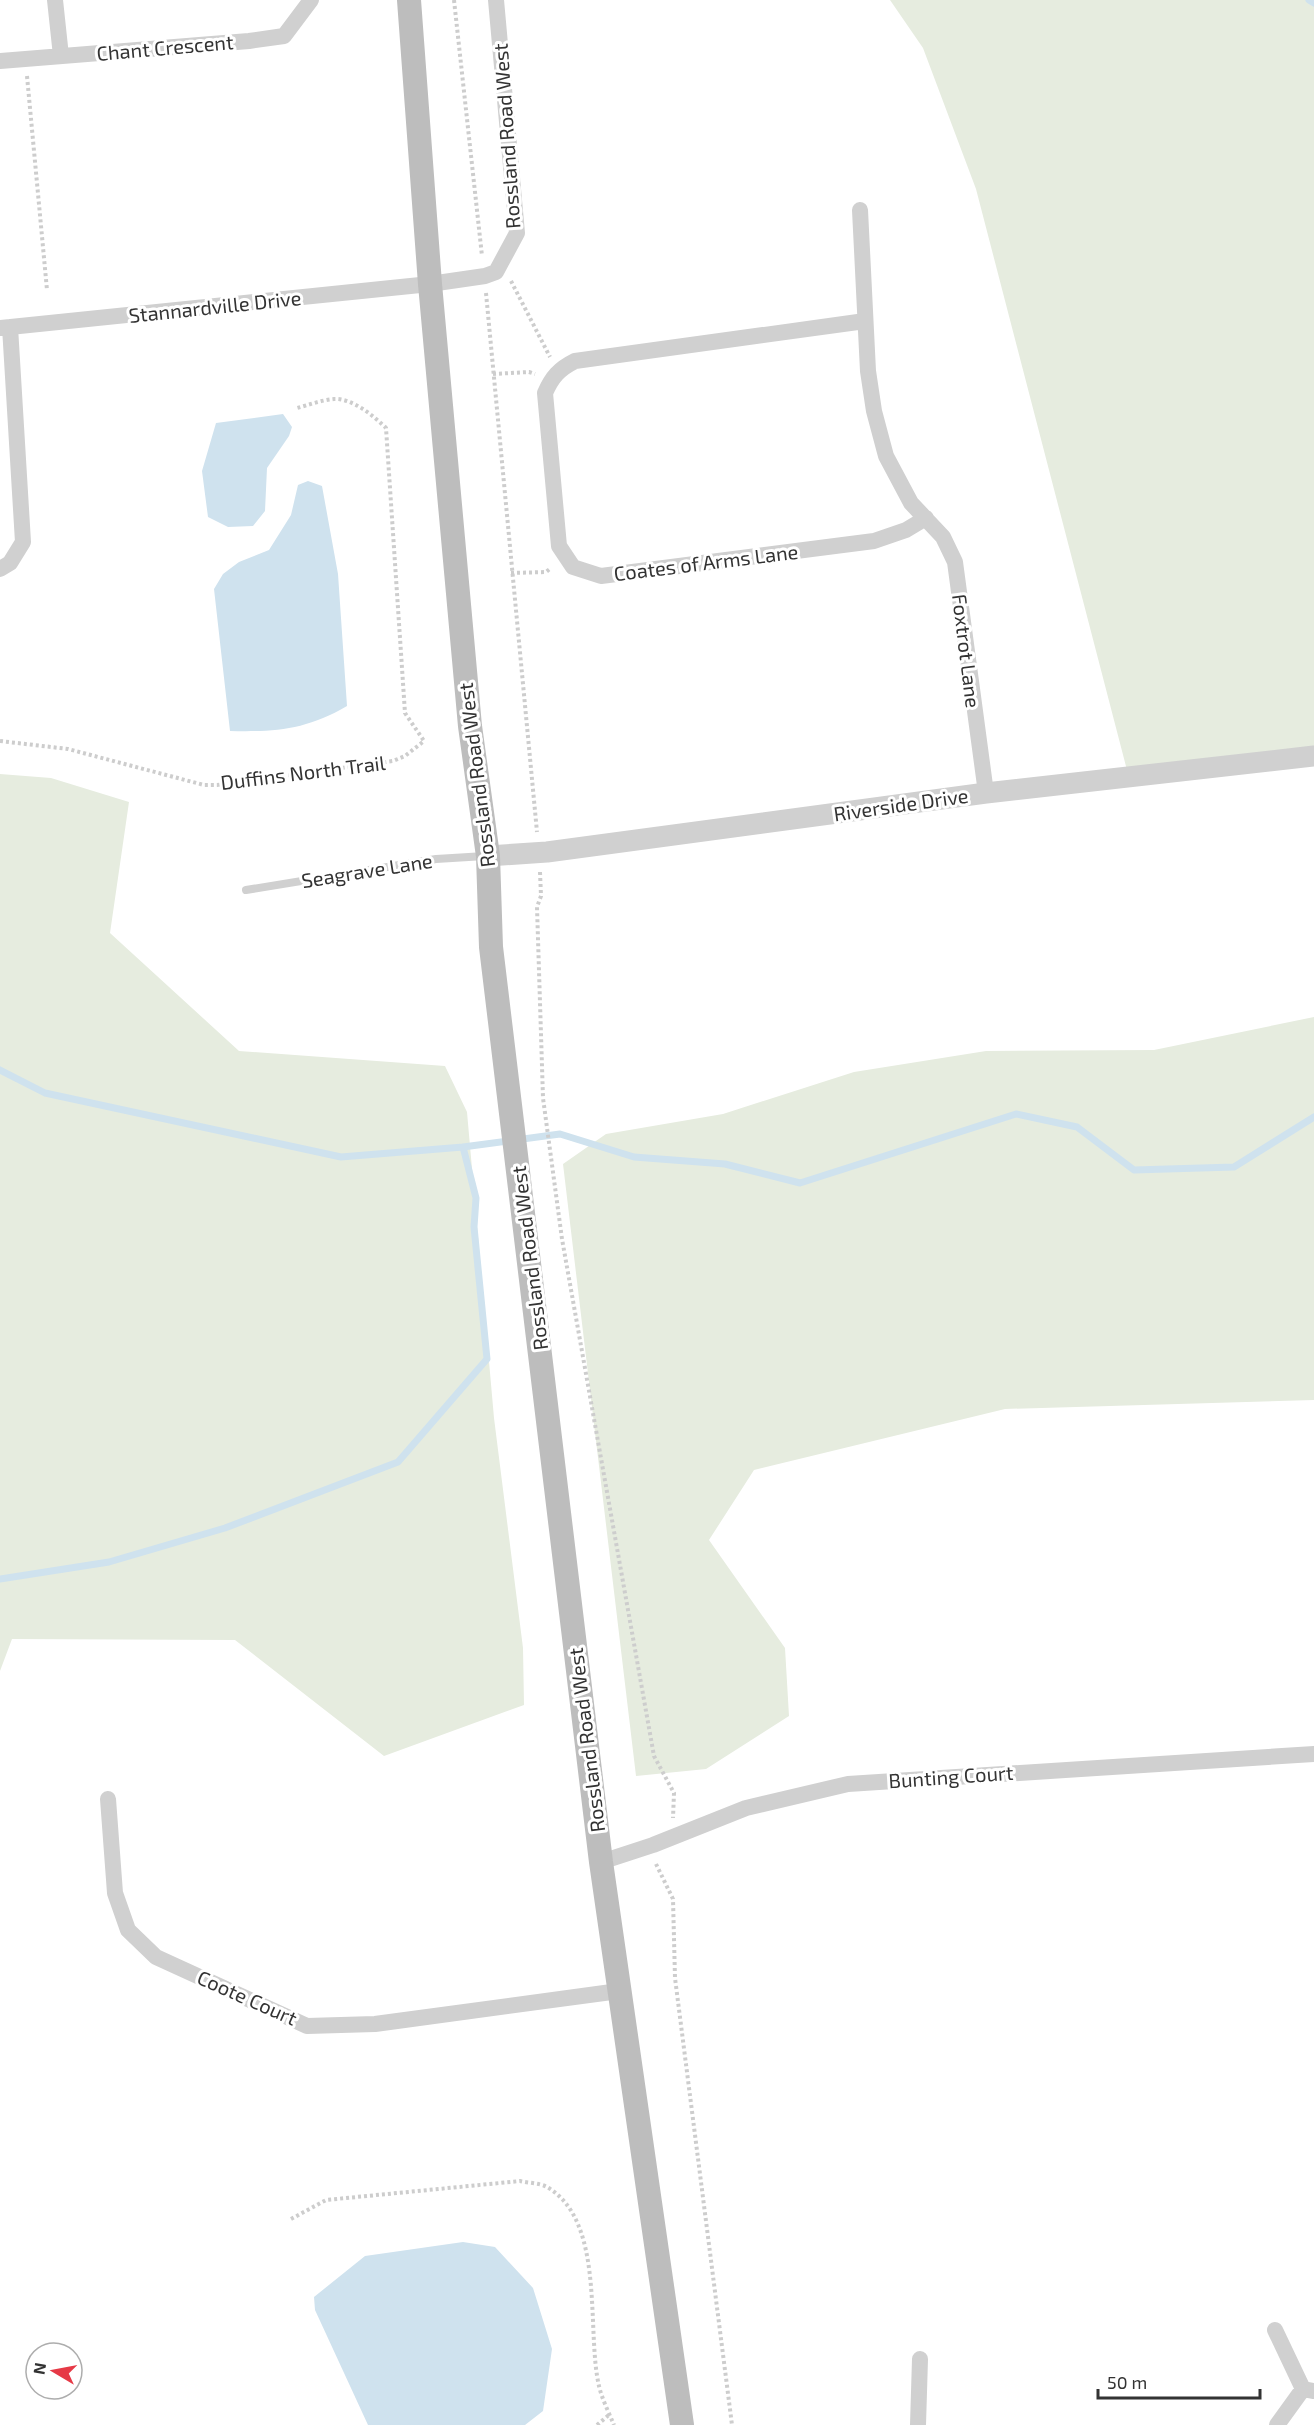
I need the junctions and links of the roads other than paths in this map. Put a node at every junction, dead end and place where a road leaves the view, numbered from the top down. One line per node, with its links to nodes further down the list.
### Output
1 (55, 0): 5 (street)
2 (311, 0): 5 (street, Chant Crescent)
3 (409, 0): 8 (main road, Rossland Road West)
4 (496, 0): 8 (street, Rossland Road West)
5 (61, 56): 6 (street, Chant Crescent)
6 (0, 61)
7 (860, 210): 9 (street)
8 (430, 284): 10 (street, Stannardville Drive); 15 (main road, Rossland Road West)
9 (865, 321): 11 (street); 11 (street, Coates of Arms Lane)
10 (5, 327): 12 (street)
11 (926, 518): 14 (street, Foxtrot Lane)
12 (0, 569)
13 (1314, 756): 14 (street, Riverside Drive)
14 (986, 794): 15 (street, Riverside Drive)
15 (488, 856): 16 (lane, Seagrave Lane); 19 (main road, Rossland Road West)
16 (246, 890)
17 (1314, 1754): 19 (street, Bunting Court)
18 (108, 1799): 20 (street, Coote Court)
19 (601, 1862): 20 (main road, Rossland Road West)
20 (619, 1991): 24 (main road, Rossland Road West)
21 (1275, 2330): 23 (street)
22 (920, 2359): 25 (street)
23 (1308, 2390): 26 (street)
24 (682, 2425)
25 (918, 2425)
26 (1277, 2425)

